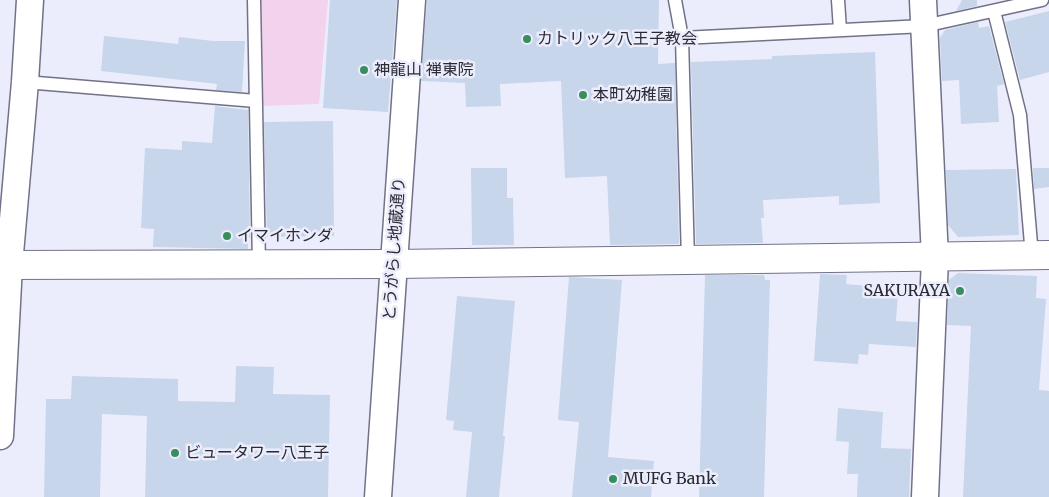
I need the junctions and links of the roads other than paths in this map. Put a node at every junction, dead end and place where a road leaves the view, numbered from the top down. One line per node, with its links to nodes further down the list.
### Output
1 (30, 0): 12 (street)
2 (254, 0): 13 (lane)
3 (412, 0): 17 (street, とうがらし地蔵通り)
4 (675, 0): 11 (lane)
5 (838, 0): 10 (lane)
6 (923, 0): 9 (street)
7 (1042, 0): 8 (lane)
8 (994, 11): 9 (lane); 14 (lane)
9 (924, 26): 10 (lane); 15 (street)
10 (840, 30): 11 (lane)
11 (682, 38): 16 (lane)
12 (25, 82): 13 (lane); 18 (street)
13 (256, 101): 19 (lane)
14 (1040, 255): 15 (street)
15 (935, 258): 16 (street); 23 (street)
16 (688, 261): 17 (street)
17 (394, 264): 19 (street); 22 (street, とうがらし地蔵通り)
18 (5, 265): 19 (street); 20 (street)
19 (258, 265)
20 (0, 431): 21 (street)
21 (0, 436)
22 (378, 497)
23 (925, 497)

